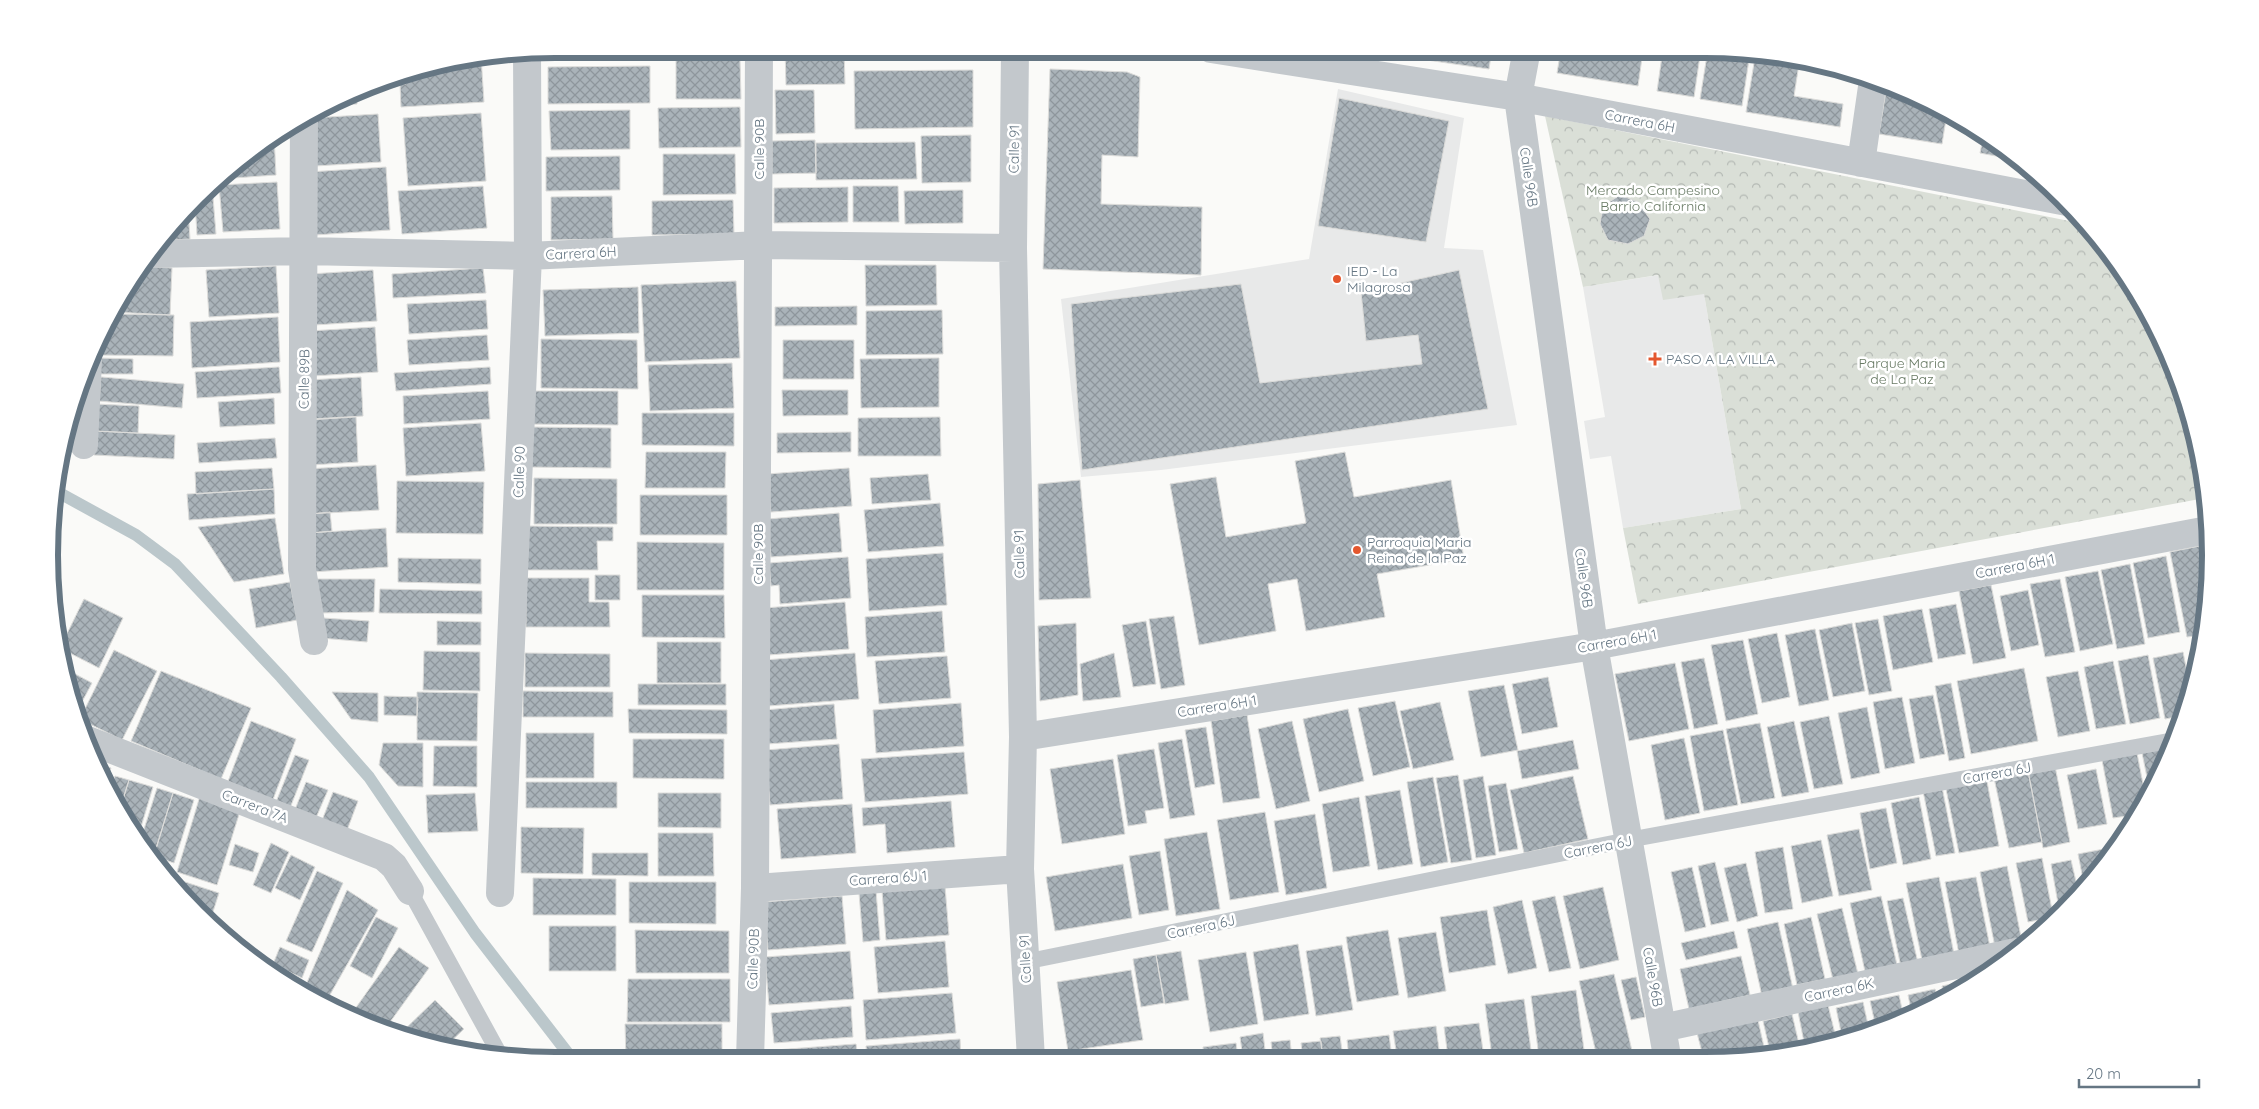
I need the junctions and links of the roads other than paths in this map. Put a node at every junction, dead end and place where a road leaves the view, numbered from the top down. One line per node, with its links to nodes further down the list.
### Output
1 (759, 58): 11 (street, Calle 90B)
2 (1015, 58): 12 (street, Calle 91)
3 (1269, 58): 7 (street, Carrera 6H)
4 (1525, 58): 7 (street, Calle 96B)
5 (527, 59): 15 (street, Calle 90)
6 (1872, 87): 9 (street)
7 (1518, 97): 9 (street, Carrera 6H); 20 (street, Calle 96B)
8 (304, 125): 13 (street, Calle 89B)
9 (1860, 163): 10 (street, Carrera 6H)
10 (2052, 199)
11 (760, 245): 12 (street, Carrera 6H); 15 (street, Carrera 6H); 26 (street, Calle 90B)
12 (1013, 248): 21 (street, Calle 91)
13 (305, 251): 14 (street, Carrera 6H); 15 (street, Carrera 6H); 19 (street, Calle 89B)
14 (159, 254)
15 (528, 256): 28 (street, Calle 90)
16 (87, 387): 17 (street)
17 (84, 445)
18 (2201, 531): 20 (street, Carrera 6H 1)
19 (314, 641)
20 (1594, 646): 21 (street, Carrera 6H 1); 24 (street, Calle 96B)
21 (1023, 737): 25 (street, Calle 91)
22 (2165, 742): 24 (lane, Carrera 6J)
23 (94, 743): 27 (street, Carrera 7A)
24 (1628, 840): 30 (lane, Carrera 6J); 31 (street, Calle 96B)
25 (1020, 869): 26 (street, Carrera 6J 1); 30 (street, Calle 91)
26 (755, 888): 33 (street, Calle 90B)
27 (410, 892): 32 (lane)
28 (500, 893)
29 (1997, 956): 31 (street, Carrera 6K)
30 (1024, 962): 34 (street, Calle 91)
31 (1662, 1028): 35 (street, Calle 96B)
32 (496, 1048)
33 (750, 1052)
34 (1031, 1052)
35 (1666, 1052)

